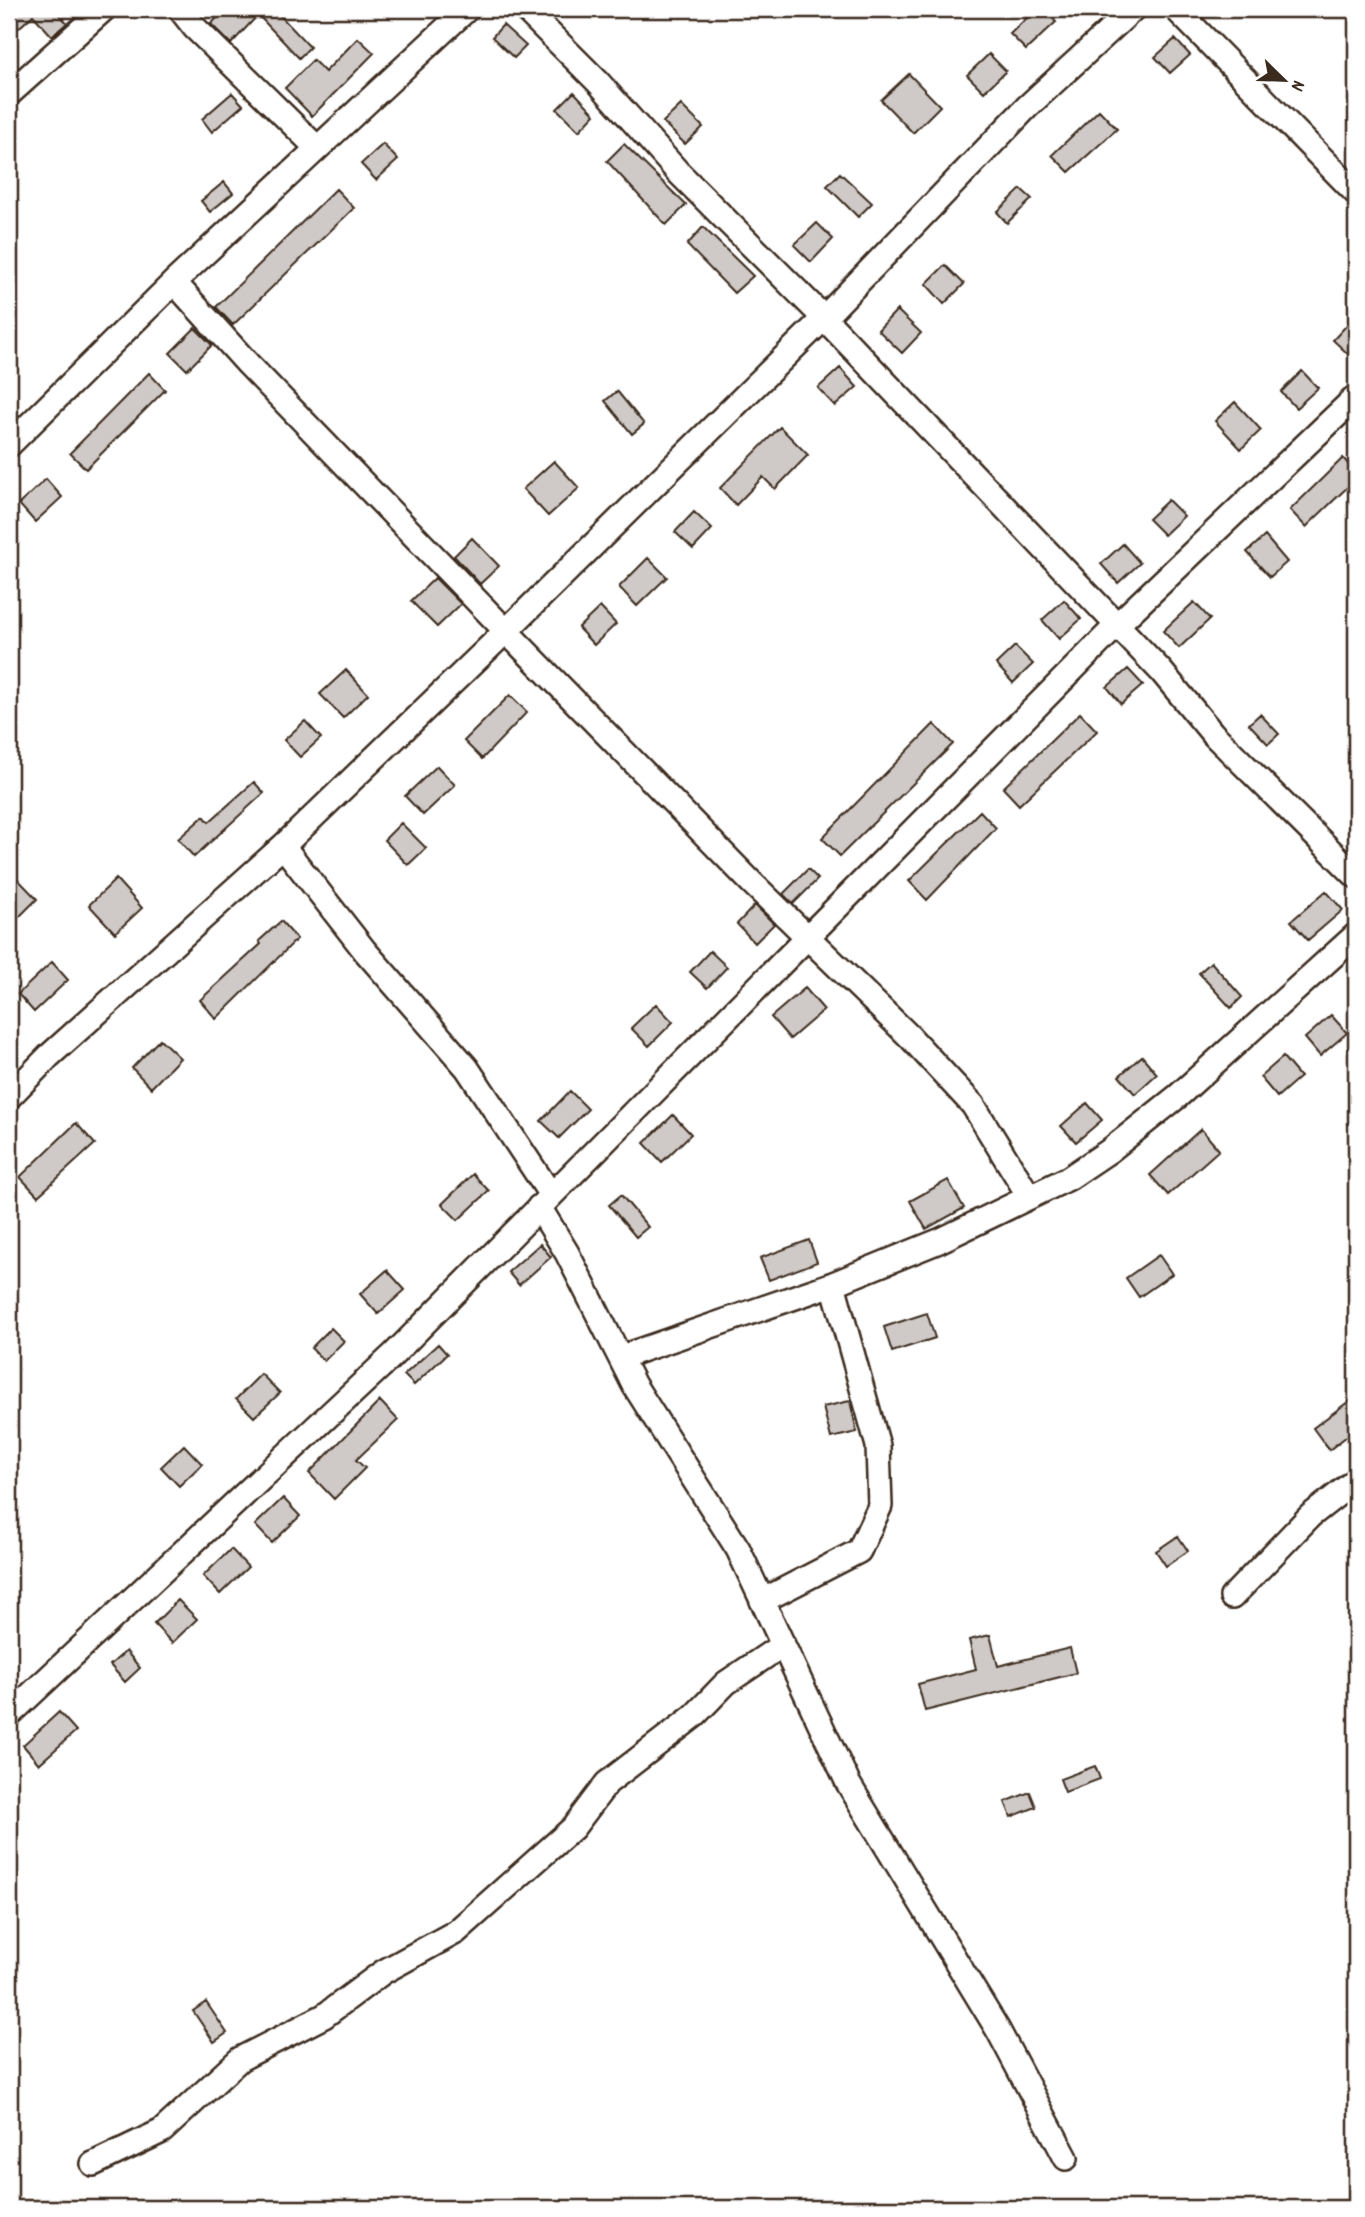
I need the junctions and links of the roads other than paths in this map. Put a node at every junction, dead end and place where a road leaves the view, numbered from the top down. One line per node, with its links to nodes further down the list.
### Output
1 (104, 9): 7 (street)
2 (180, 9): 8 (street)
3 (467, 9): 8 (street)
4 (525, 9): 11 (street)
5 (1133, 9): 11 (street)
6 (1176, 9): 9 (street)
7 (9, 94)
8 (317, 148): 10 (street)
9 (1356, 193)
10 (174, 282): 13 (street); 15 (street)
11 (824, 318): 14 (street); 15 (street)
12 (1356, 397): 14 (street)
13 (9, 445)
14 (1116, 626): 17 (street); 19 (street)
15 (506, 631): 16 (street); 19 (street)
16 (282, 846): 20 (street); 22 (street)
17 (1356, 876)
18 (1356, 935): 21 (street)
19 (807, 936): 21 (street); 22 (street)
20 (9, 1097)
21 (1029, 1196): 23 (street)
22 (545, 1201): 24 (street); 29 (street)
23 (833, 1284): 24 (street); 27 (street)
24 (621, 1357): 27 (street)
25 (1356, 1480): 26 (street)
26 (1232, 1597)
27 (762, 1601): 28 (street)
28 (781, 1646): 30 (street); 31 (street)
29 (9, 1715)
30 (1066, 2158)
31 (93, 2164)

